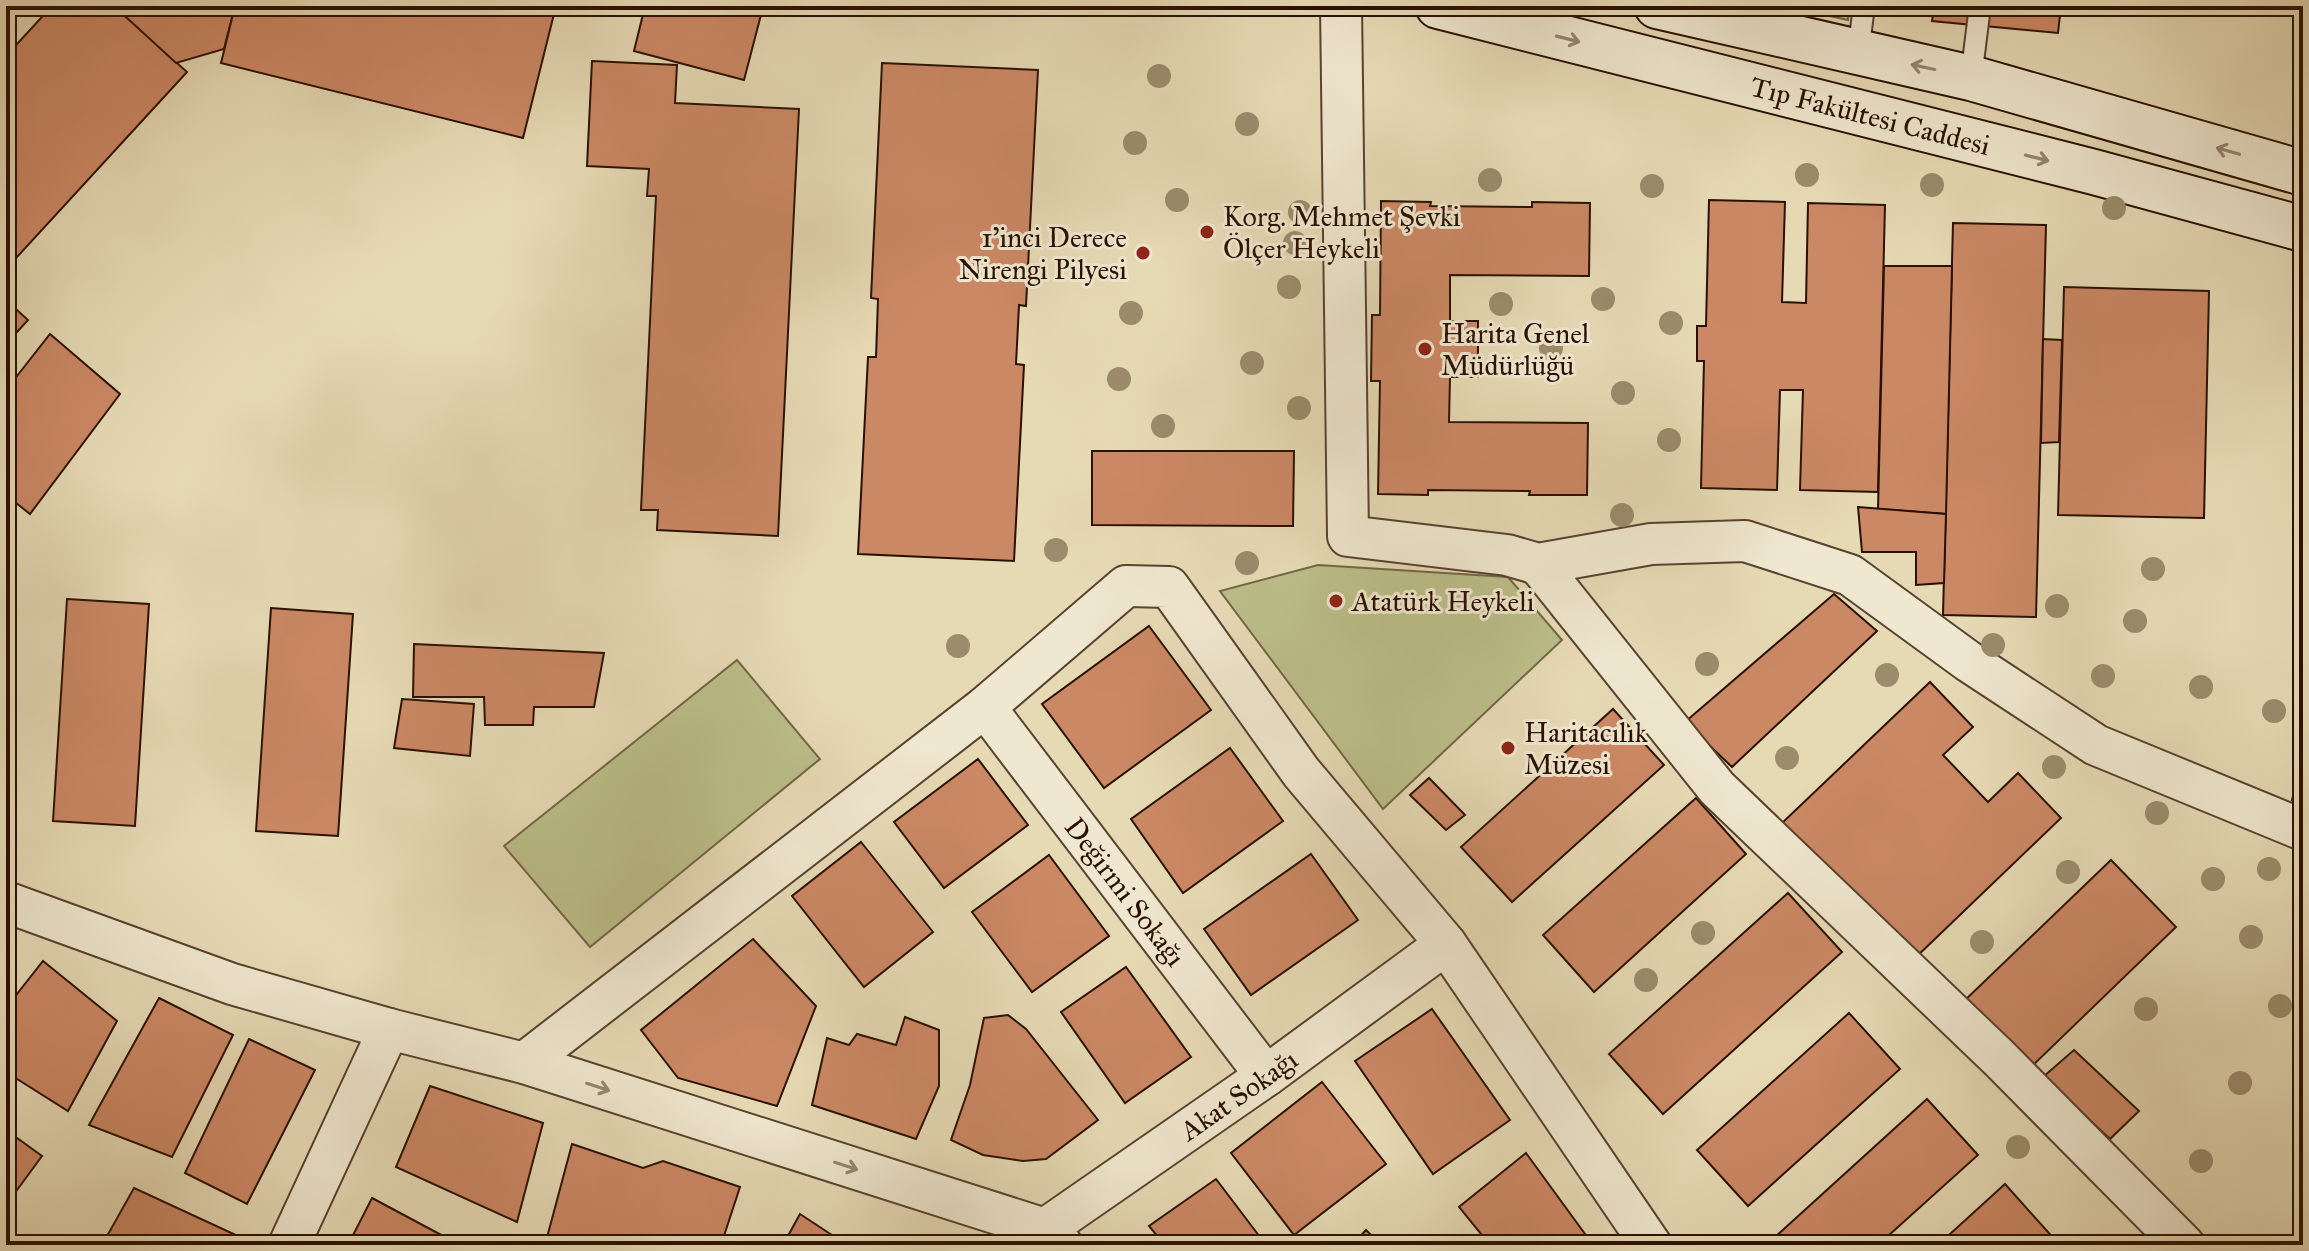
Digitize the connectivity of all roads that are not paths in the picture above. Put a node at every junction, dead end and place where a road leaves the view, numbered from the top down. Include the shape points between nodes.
1 (1341, 6) edge
2 (1438, 6) edge
3 (1657, 6) edge
4 (1864, 6) edge
5 (1980, 6) edge
6 (1858, 53) junction
7 (1971, 78) junction
8 (2303, 173) edge
9 (2303, 229) edge
10 (1538, 564) junction
11 (985, 707) junction
12 (2303, 830) edge
13 (9, 908) edge
14 (1446, 944) junction
15 (389, 1029) junction
16 (524, 1063) junction
17 (1266, 1076) junction
18 (1046, 1240) edge
19 (289, 1245) edge
20 (295, 1245) edge
21 (1651, 1245) edge
22 (2184, 1245) edge

1 - 10 street via 1348,536 1507,555
2 -> 9 main road, Tıp Fakültesi Caddesi
3 - 6 main road, Tıp Fakültesi Caddesi
4 - 6 lane
5 - 7 lane
7 -> 6 main road, Tıp Fakültesi Caddesi
8 -> 7 main road, Tıp Fakültesi Caddesi
10 - 12 street via 1651,544 1745,541 1850,575 2096,745
10 - 22 street via 1717,788 1999,1058
11 - 14 street via 1126,586 1169,587 1301,772
11 - 16 street
11 - 17 street, Değirmi Sokağı
13 - 15 street via 232,984
14 - 17 street, Akat Sokağı
14 - 21 street
15 - 16 street
15 - 19 street
15 - 20 street
16 -> 18 street
17 - 18 street, Akat Sokağı

